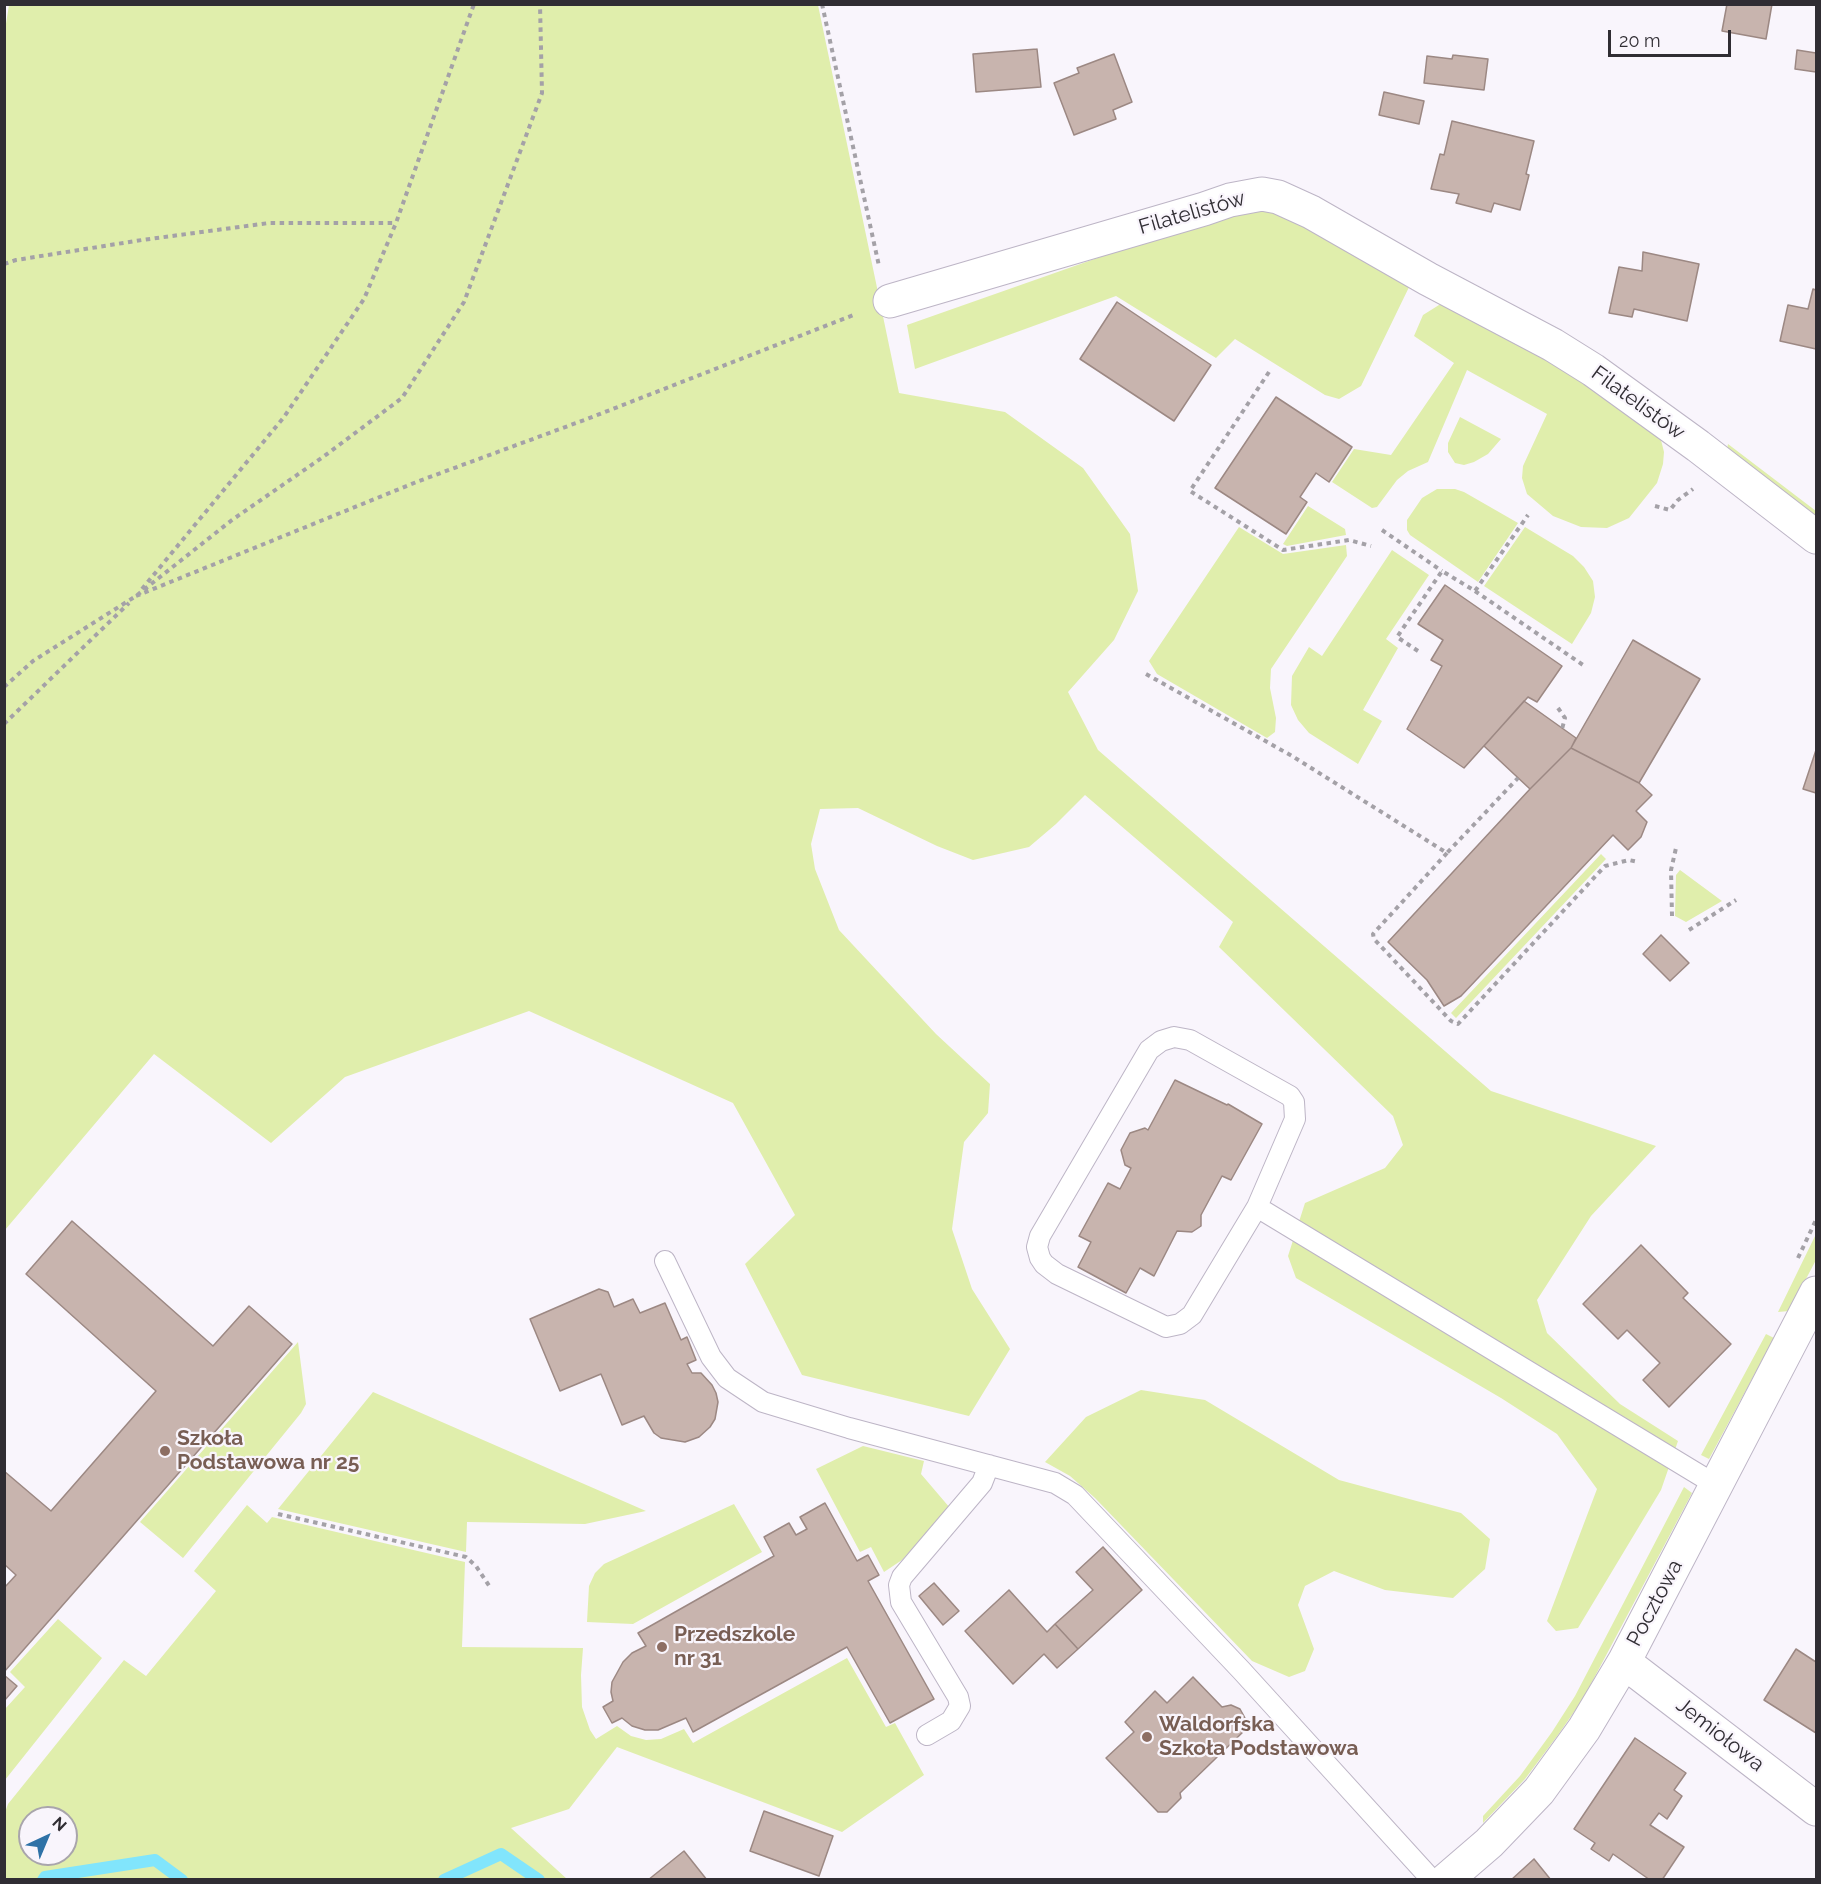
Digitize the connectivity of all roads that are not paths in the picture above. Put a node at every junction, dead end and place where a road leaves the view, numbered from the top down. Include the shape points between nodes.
1 (890, 301) road end
2 (1816, 537) edge
3 (1257, 1207) junction
4 (665, 1261) dead end
5 (1816, 1293) edge
6 (989, 1465) junction
7 (1716, 1485) junction
8 (1624, 1662) junction
9 (927, 1735) dead end
10 (1816, 1809) edge
11 (1432, 1880) edge
12 (1446, 1880) edge

1 - 2 street, Filatelistów via 1230,200 1262,194 1278,197 1553,345 1698,446
3 - 3 lane via 1295,1119 1294,1102 1290,1095 1190,1040 1174,1037 1149,1050 1037,1247 1044,1264 1057,1274 1166,1327 1180,1324 1192,1315
3 - 7 lane
4 - 6 lane via 711,1358 727,1378 763,1402
5 - 7 street, Pocztowa
6 - 9 lane via 982,1483 899,1585 901,1602 960,1706 951,1721
6 - 11 lane via 1055,1483 1075,1495
7 - 8 street, Pocztowa
8 - 10 street, Jemiołowa
8 - 12 street, Pocztowa via 1584,1729 1539,1791

